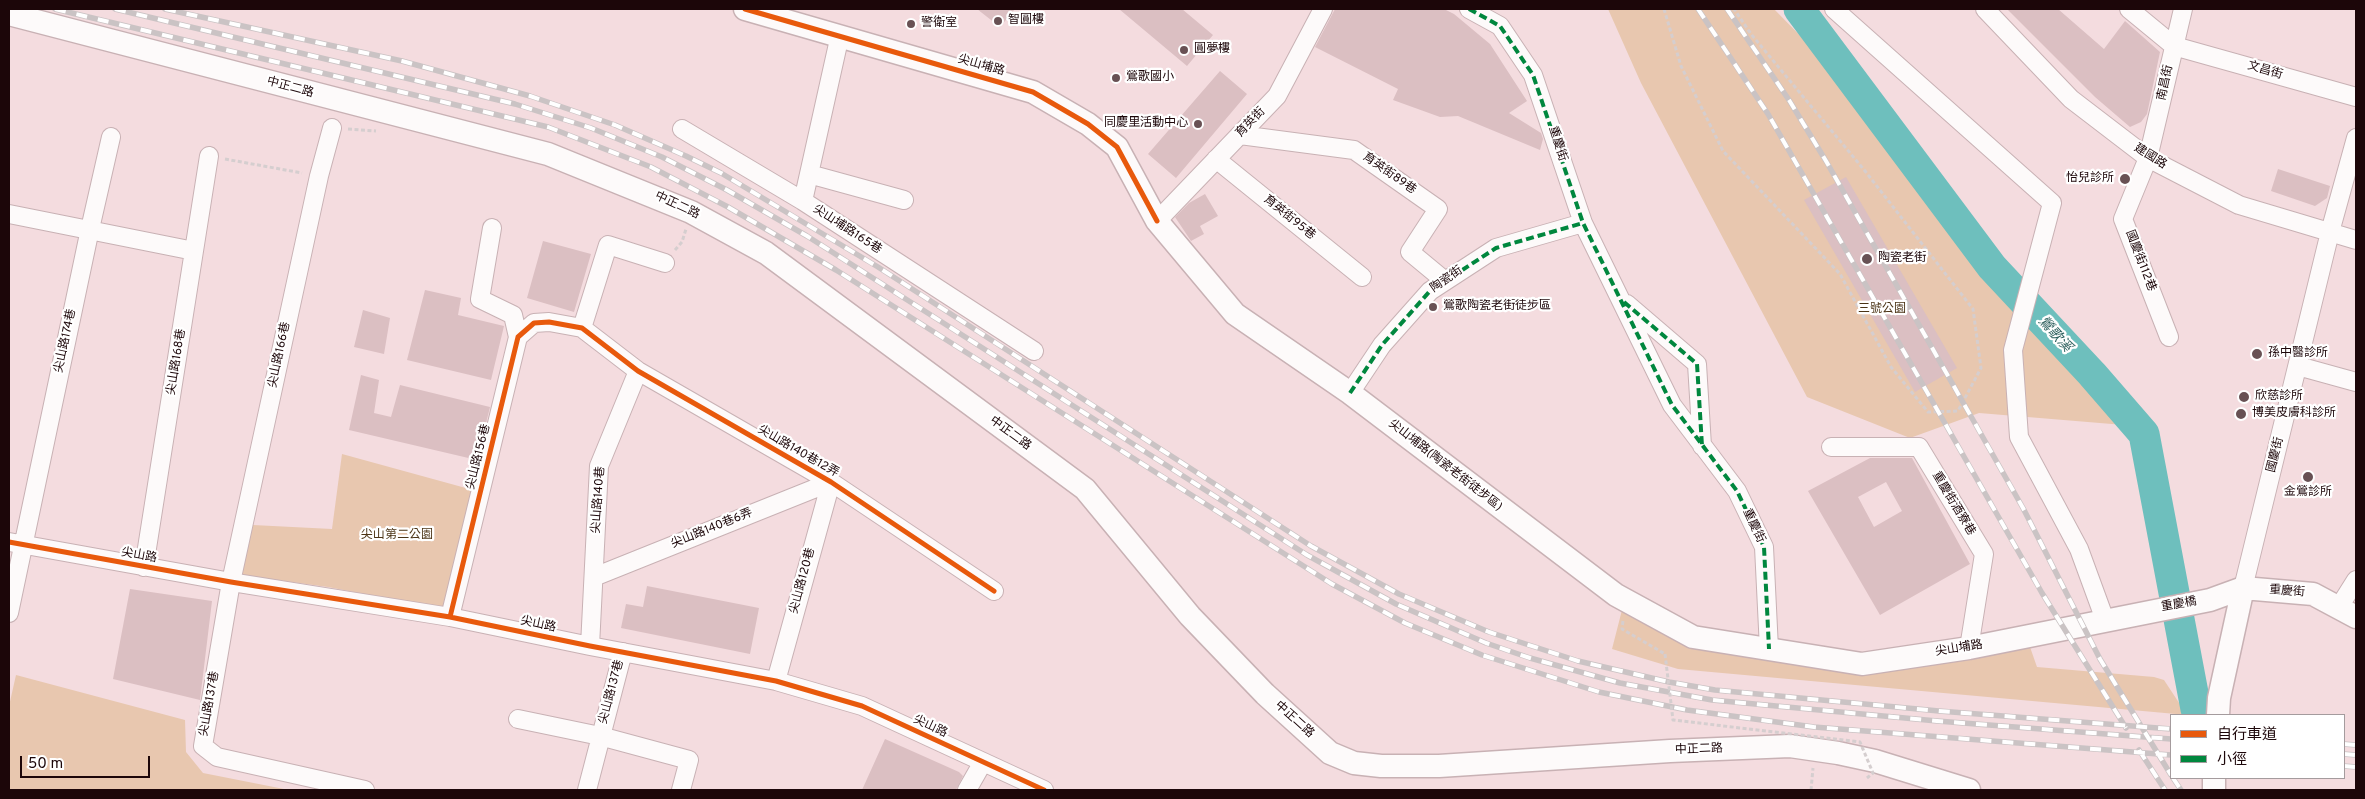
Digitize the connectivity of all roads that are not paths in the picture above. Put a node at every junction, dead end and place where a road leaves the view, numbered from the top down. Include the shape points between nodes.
1 (746, 9) edge
2 (1323, 9) edge
3 (1469, 9) edge
4 (1834, 9) edge
5 (1985, 9) edge
6 (2128, 9) edge
7 (2183, 9) edge
8 (9, 14) edge
9 (840, 35) junction
10 (2174, 46) junction
11 (2356, 97) edge
12 (332, 128) dead end
13 (682, 129) dead end
14 (1240, 135) junction
15 (111, 137) dead end
16 (2356, 138) edge
17 (209, 156) road end
18 (2148, 158) junction
19 (1216, 159) junction
20 (809, 174) junction
21 (904, 200) dead end
22 (803, 201) junction
23 (9, 214) edge
24 (1157, 221) junction
25 (1583, 223) junction
26 (492, 228) dead end
27 (90, 229) junction
28 (2330, 232) junction
29 (2356, 240) edge
30 (194, 250) junction
31 (665, 263) dead end
32 (1362, 277) dead end
33 (1446, 281) junction
34 (1621, 298) junction
35 (582, 328) junction
36 (518, 337) junction
37 (2169, 337) dead end
38 (1034, 351) dead end
39 (2298, 366) junction
40 (638, 371) junction
41 (2356, 382) edge
42 (1350, 393) junction
43 (1702, 446) junction
44 (1831, 447) dead end
45 (831, 482) junction
46 (16, 544) edge
47 (144, 567) junction
48 (594, 577) junction
49 (2356, 580) edge
50 (231, 582) junction
51 (2242, 588) junction
52 (994, 591) dead end
53 (2147, 611) joint
54 (2348, 612) edge
55 (9, 613) edge
56 (450, 617) junction
57 (2105, 620) junction
58 (590, 646) junction
59 (1969, 648) junction
60 (1769, 649) junction
61 (623, 652) junction
62 (776, 680) junction
63 (2218, 714) edge
64 (518, 719) dead end
65 (600, 736) junction
66 (983, 762) junction
67 (365, 790) edge
68 (587, 790) edge
69 (681, 790) edge
70 (967, 790) edge
71 (1044, 790) edge
72 (1969, 790) edge

1 - 9 main road, 尖山埔路
2 - 14 street, 育英街 via 1277,96
3 - 25 street, 重慶街 via 1500,26 1533,75
4 - 57 street via 2052,203 2014,350 2019,437 2079,549
5 - 18 street, 建國路 via 2071,99
6 - 10 street
7 - 10 street, 南昌街
8 - 72 main road, 中正二路 via 548,154 691,212 766,252 1086,489 1190,616 1258,687 1330,753 1354,763 1440,766 1790,746 1875,761
9 - 20 street, 尖山埔路165巷
9 - 24 main road, 尖山埔路 via 1033,92 1088,124 1117,147
10 - 11 street, 文昌街
10 - 18 street, 南昌街
12 - 50 street, 尖山路166巷
13 - 22 street
14 - 19 street, 育英街
14 - 33 street, 育英街89巷 via 1354,150 1438,209 1410,252
15 - 27 street, 尖山路174巷
16 - 28 street, 國慶街
17 - 30 street, 尖山路168巷
18 - 28 street, 建國路 via 2239,205
18 - 37 street, 國慶街112巷 via 2123,219
19 - 24 street, 育英街
19 - 32 street, 育英街95巷
20 - 21 street
20 - 22 street, 尖山埔路165巷
22 - 38 street, 尖山埔路165巷
23 - 27 street
24 - 42 main road, 尖山埔路(陶瓷老街徒步區) via 1235,314
25 - 33 street, 陶瓷街 via 1496,248
25 - 34 street, 重慶街
26 - 36 street via 480,299 513,315
27 - 30 street
27 - 46 street, 尖山路174巷
28 - 29 street, 建國路
28 - 39 street, 國慶街
30 - 47 street, 尖山路168巷
31 - 35 street via 608,244
33 - 42 street, 陶瓷街 via 1430,291 1382,345
34 - 43 street, 重慶街 via 1672,405
34 - 43 street, 重慶街 via 1697,364
35 - 36 street via 549,322 534,323
35 - 40 street
36 - 56 street, 尖山路156巷
39 - 41 street
39 - 51 street, 國慶街
40 - 45 street, 尖山路140巷12弄
40 - 48 street, 尖山路140巷 via 600,466
42 - 60 main road, 尖山埔路(陶瓷老街徒步區) via 1629,604 1693,637
43 - 60 street, 重慶街 via 1737,491 1764,547
44 - 59 street, 重慶街酒寮巷 via 1920,447 1984,554
45 - 48 street, 尖山路140巷6弄
45 - 52 street, 尖山路140巷12弄
45 - 62 street, 尖山路120巷
46 - 47 street, 尖山路
46 - 55 street, 尖山路174巷
47 - 50 street, 尖山路
48 - 58 street, 尖山路140巷
49 - 54 street
50 - 56 street, 尖山路
50 - 67 street, 尖山路137巷 via 203,746 217,757
51 - 53 main road, 重慶橋 via 2210,600
51 - 54 main road, 重慶街 via 2314,594
51 - 63 main road, 國慶街 via 2218,698
53 - 57 main road, 尖山埔路
56 - 58 street, 尖山路
57 - 59 main road, 尖山埔路
58 - 61 street, 尖山路
59 - 60 main road, 尖山埔路 via 1862,664
61 - 62 street, 尖山路
61 - 65 street, 尖山路137巷
62 - 66 street, 尖山路 via 862,706
64 - 65 street
65 - 68 street, 尖山路137巷
65 - 69 street via 689,760
66 - 70 street
66 - 71 street, 尖山路

